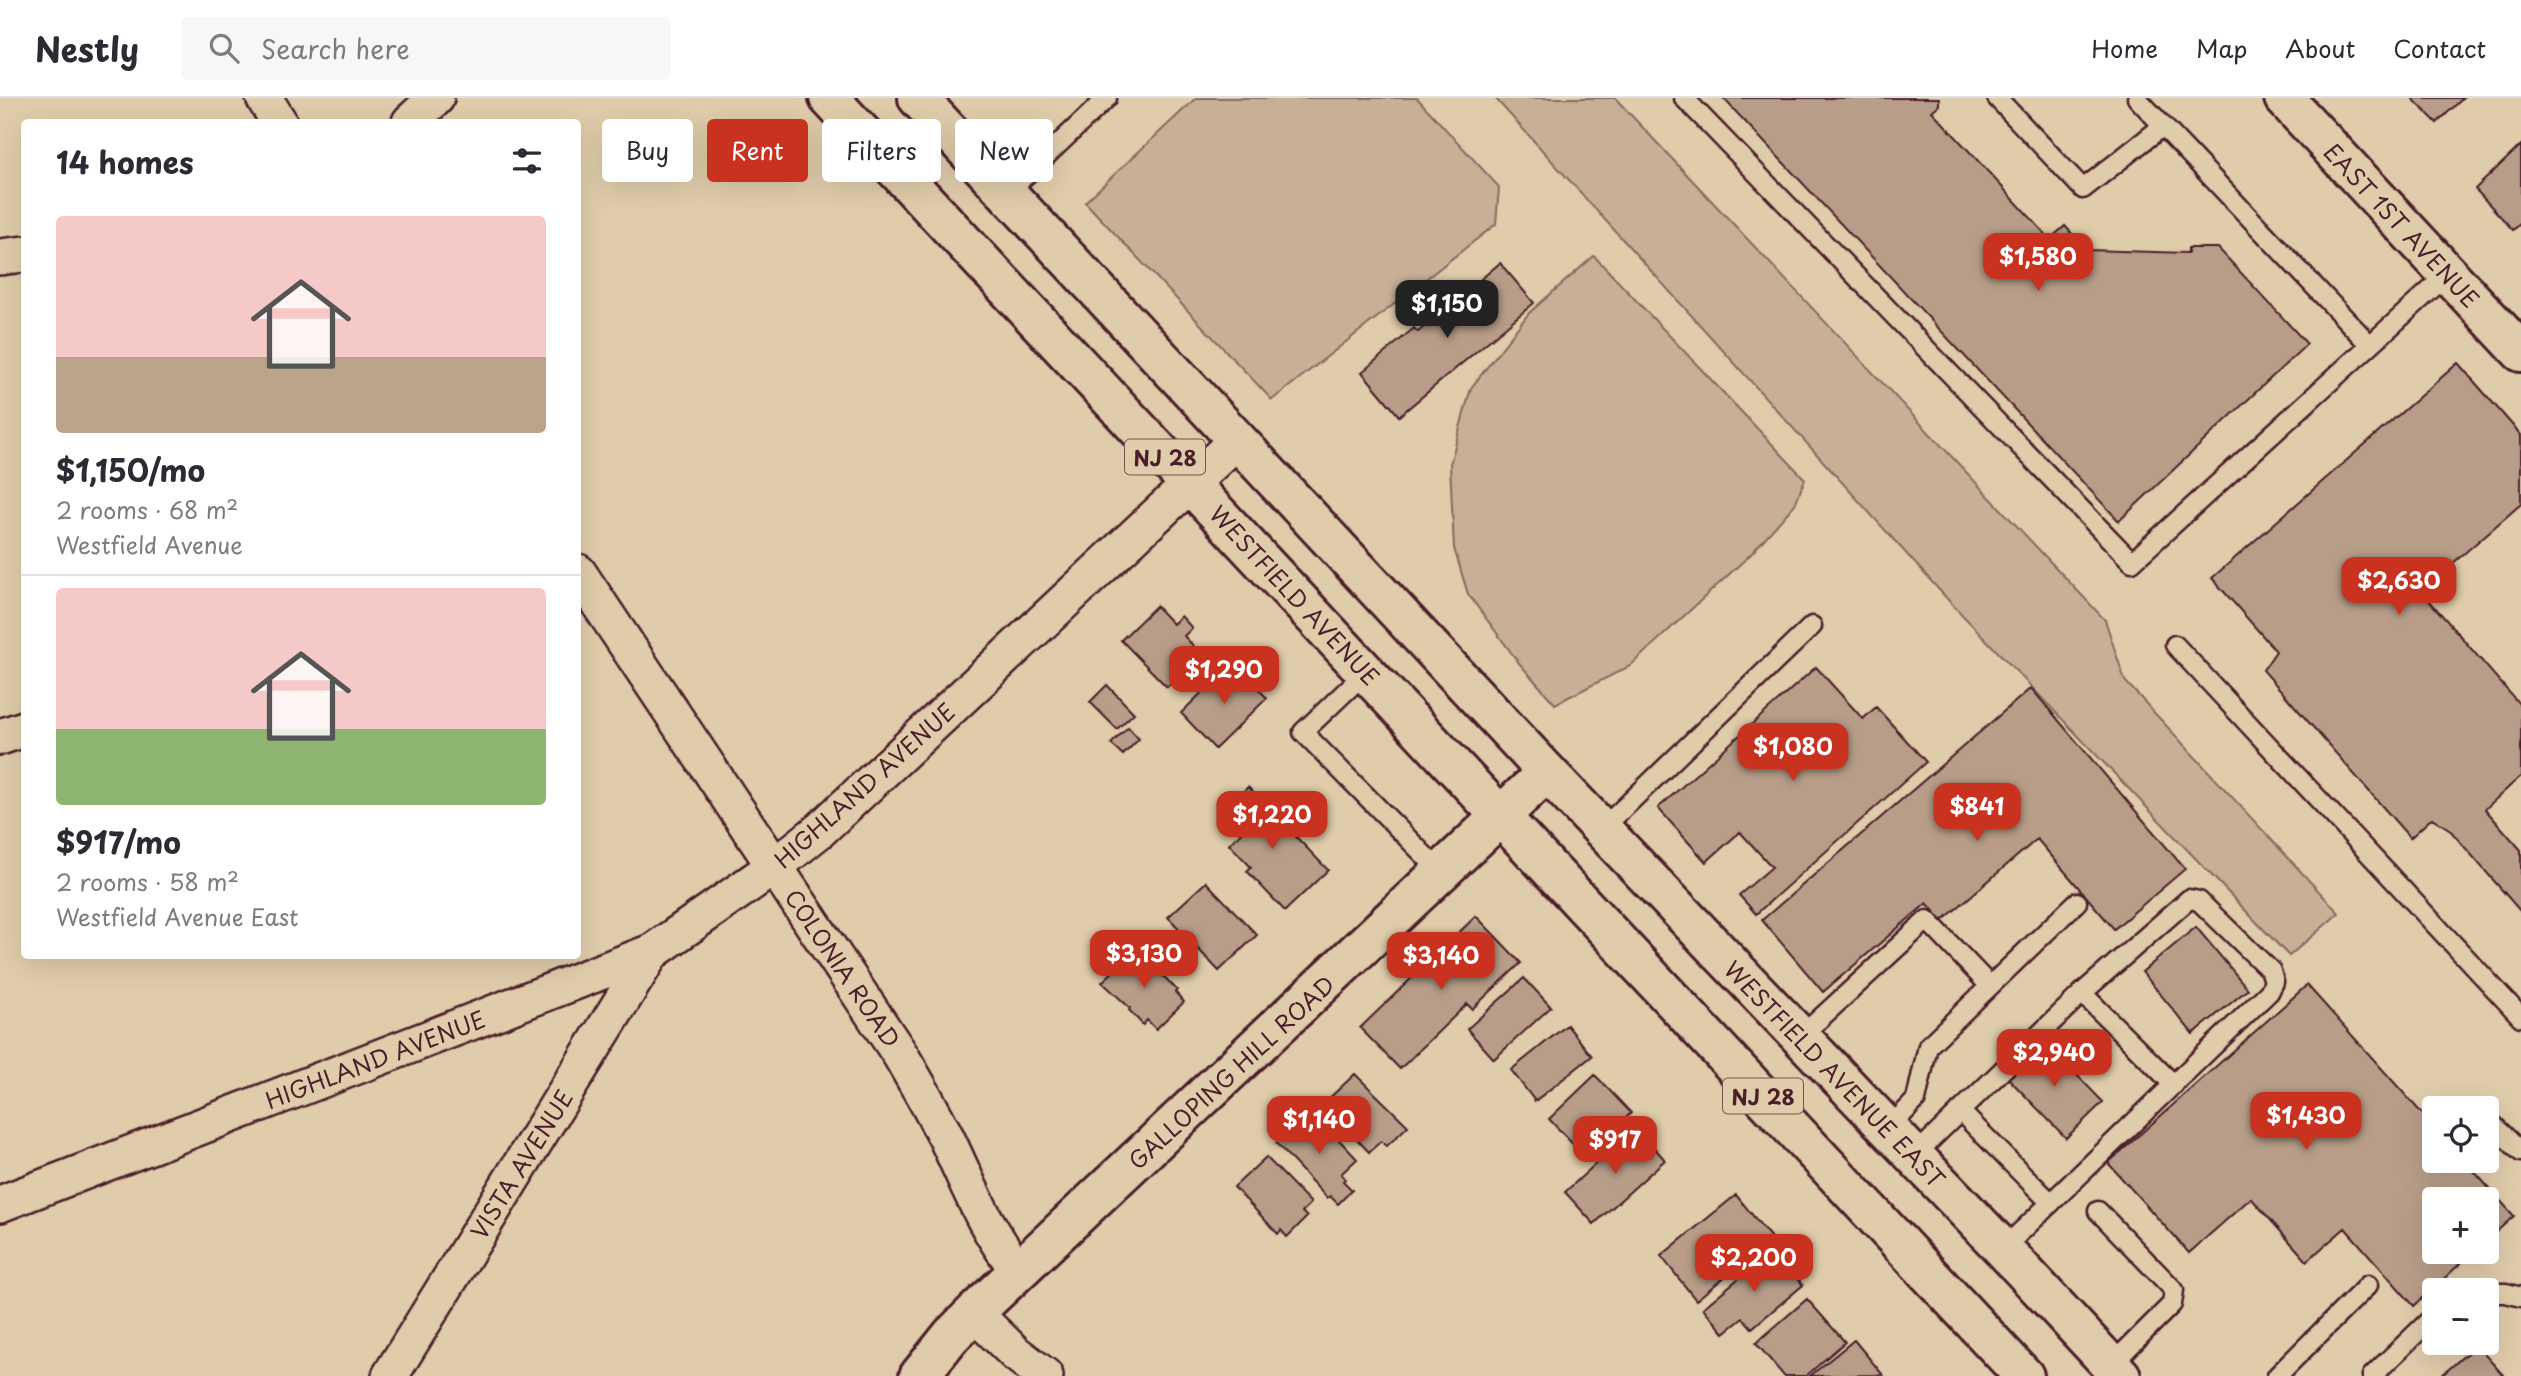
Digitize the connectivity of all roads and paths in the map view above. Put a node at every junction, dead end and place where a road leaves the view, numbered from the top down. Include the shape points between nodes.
1 (264, 98) edge
2 (436, 98) edge
3 (829, 98) edge
4 (918, 98) edge
5 (1107, 98) edge
6 (1684, 98) edge
7 (1997, 98) edge
8 (2137, 98) edge
9 (2284, 98) edge
10 (277, 119) edge
11 (413, 119) edge
12 (2163, 126) junction
13 (1007, 193) junction
14 (21, 254) edge
15 (0, 257) edge
16 (2447, 275) junction
17 (2369, 344) junction
18 (2519, 345) edge
19 (1237, 441) junction
20 (1191, 485) junction
21 (581, 576) edge
22 (1812, 626) dead end
23 (2175, 645) dead end
24 (1366, 672) junction
25 (21, 730) edge
26 (0, 737) edge
27 (1548, 772) junction
28 (1502, 817) junction
29 (1602, 829) junction
30 (775, 866) junction
31 (1442, 873) junction
32 (2077, 902) dead end
33 (652, 952) junction
34 (1990, 986) junction
35 (2082, 993) junction
36 (2521, 1017) edge
37 (1800, 1037) junction
38 (2174, 1085) junction
39 (1960, 1111) junction
40 (1888, 1129) junction
41 (2499, 1131) edge
42 (2521, 1152) edge
43 (1913, 1157) junction
44 (2051, 1203) junction
45 (0, 1205) edge
46 (2098, 1212) dead end
47 (2003, 1249) junction
48 (1019, 1271) junction
49 (2368, 1285) dead end
50 (2499, 1293) edge
51 (2521, 1297) edge
52 (974, 1313) junction
53 (2422, 1328) edge
54 (2116, 1370) edge
55 (390, 1376) edge
56 (919, 1376) edge
57 (1045, 1376) edge
58 (2024, 1376) edge
59 (2277, 1376) edge
60 (2372, 1376) edge

1 - 10 street
2 - 11 street
3 - 20 main road, WESTFIELD AVENUE / NJ 28
4 - 13 main road, NJ 28
5 - 13 lane
6 - 17 lane via 2133,562
7 - 12 lane via 2083,190
8 - 12 lane
9 - 16 main road, EAST 1ST AVENUE
12 - 17 lane
13 - 19 main road, NJ 28
14 - 15 street
16 - 17 lane
16 - 18 main road, EAST 1ST AVENUE
19 - 20 street, HIGHLAND AVENUE
19 - 27 main road, NJ 28
20 - 24 main road, WESTFIELD AVENUE / NJ 28
20 - 30 street, HIGHLAND AVENUE via 830,821
21 - 30 street, COLONIA ROAD
22 - 29 lane
23 - 36 lane
24 - 28 main road, WESTFIELD AVENUE / NJ 28
24 - 31 lane via 1303,732
25 - 26 street
27 - 28 main road, GALLOPING HILL ROAD
27 - 29 main road, WESTFIELD AVENUE EAST / NJ 28
28 - 31 main road, GALLOPING HILL ROAD
28 - 58 main road, NJ 28
29 - 37 main road, WESTFIELD AVENUE EAST / NJ 28
30 - 33 street, HIGHLAND AVENUE
30 - 48 street, COLONIA ROAD via 901,1056 947,1139 981,1215
31 - 48 main road, GALLOPING HILL ROAD
32 - 34 lane
33 - 45 street, HIGHLAND AVENUE
33 - 55 street, VISTA AVENUE
34 - 37 lane via 1927,920
34 - 40 lane via 1928,1046 1916,1100
35 - 38 lane
35 - 38 lane via 2189,899 2199,901 2272,971 2274,982 2269,992
35 - 39 lane
37 - 40 main road, WESTFIELD AVENUE EAST / NJ 28
38 - 44 lane
39 - 43 lane
39 - 44 lane
40 - 43 main road, WESTFIELD AVENUE EAST / NJ 28
41 - 42 lane
43 - 47 main road, WESTFIELD AVENUE EAST / NJ 28
44 - 47 lane
46 - 54 lane via 2174,1290 2172,1304
47 - 54 main road, WESTFIELD AVENUE EAST / NJ 28
48 - 52 main road, GALLOPING HILL ROAD
49 - 59 lane
50 - 51 lane
52 - 56 main road, GALLOPING HILL ROAD
52 - 57 street
53 - 60 lane

